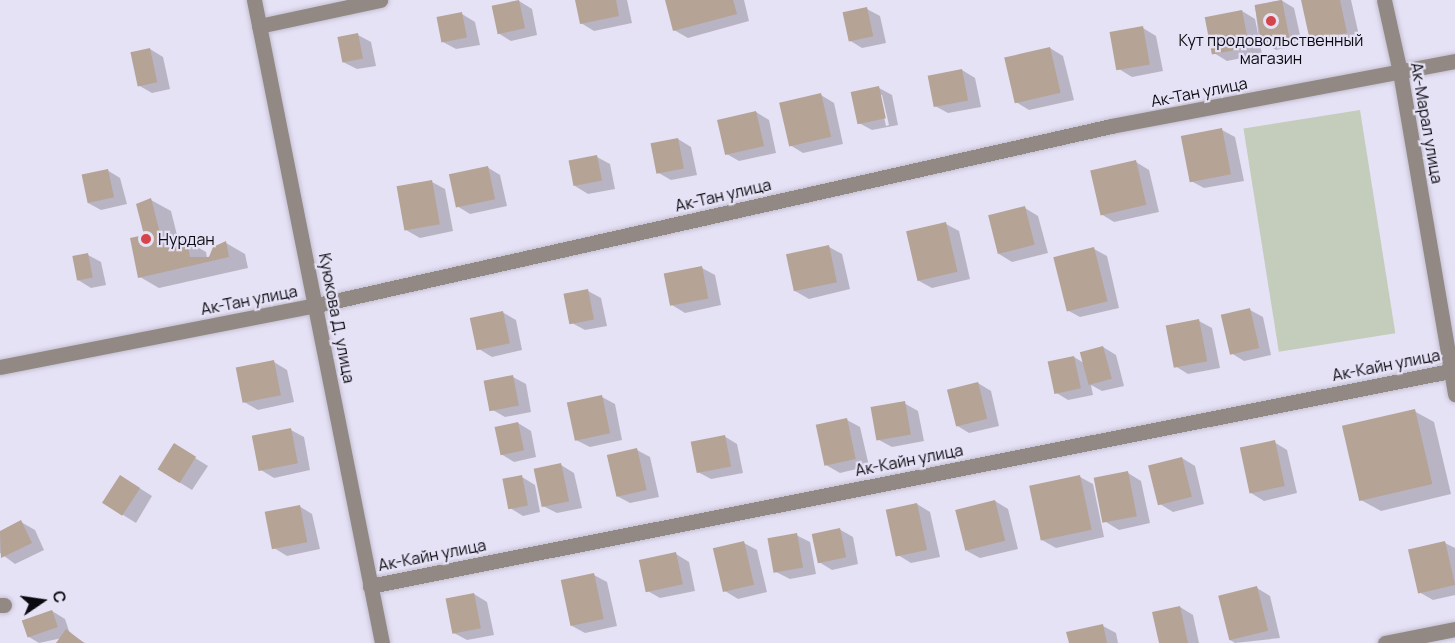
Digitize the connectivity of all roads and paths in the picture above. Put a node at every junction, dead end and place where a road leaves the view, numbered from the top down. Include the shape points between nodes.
1 (254, 0) edge
2 (380, 0) edge
3 (1384, 0) edge
4 (259, 26) junction
5 (1455, 61) edge
6 (1400, 72) junction
7 (316, 305) junction
8 (0, 367) edge
9 (1453, 370) edge
10 (1455, 394) edge
11 (370, 586) junction
12 (1455, 629) edge
13 (382, 643) edge
14 (1385, 643) edge

1 - 4 street, Куюкова Д. улица
2 - 4 street
3 - 6 street, Ак-Марал улица
4 - 7 street, Куюкова Д. улица
5 - 6 street, Ак-Тан улица
6 - 7 street, Ак-Тан улица via 1111,126
6 - 9 street, Ак-Марал улица
7 - 8 street, Ак-Тан улица
7 - 11 street, Куюкова Д. улица
9 - 10 street, Ак-Марал улица
9 - 11 street, Ак-Кайн улица
11 - 13 street, Куюкова Д. улица
12 - 14 street

